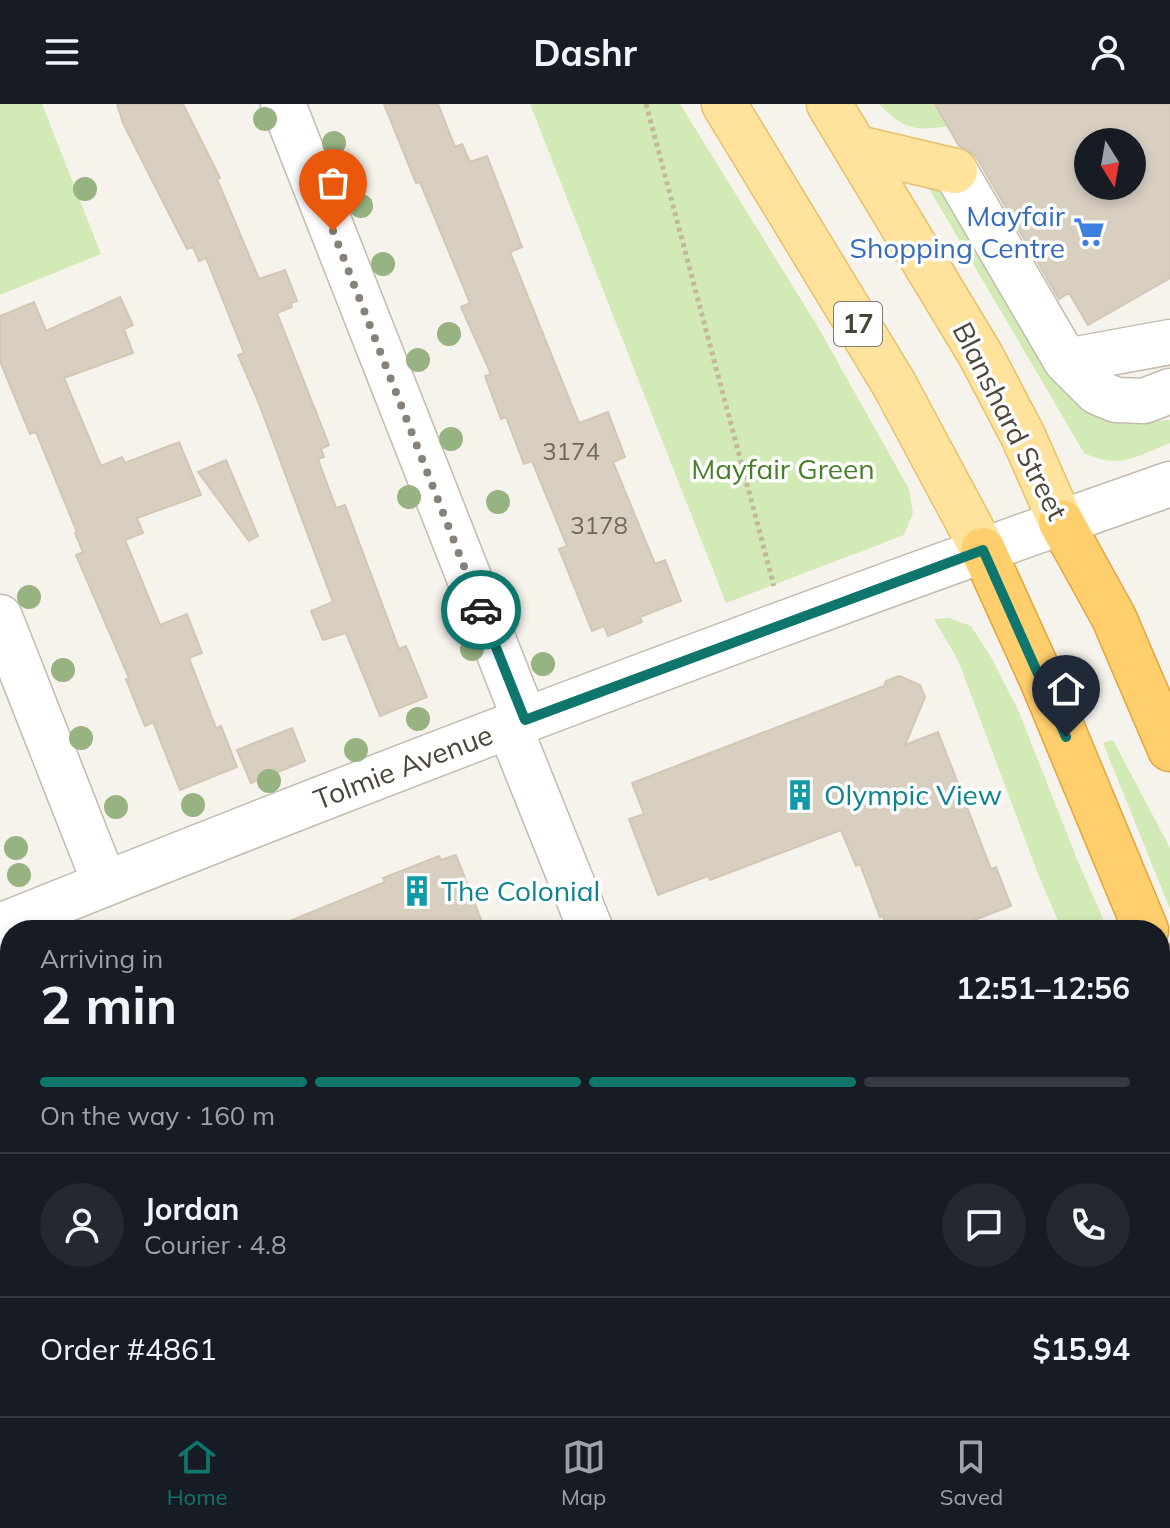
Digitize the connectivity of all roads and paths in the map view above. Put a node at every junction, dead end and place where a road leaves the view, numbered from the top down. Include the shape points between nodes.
1 (283, 104) edge
2 (646, 104) edge
3 (724, 104) edge
4 (829, 104) edge
5 (857, 148) junction
6 (955, 171) joint
7 (1170, 342) edge
8 (1066, 361) junction
9 (1170, 391) edge
10 (1170, 484) edge
11 (1061, 522) junction
12 (983, 550) junction
13 (0, 617) edge
14 (784, 624) junction
15 (517, 723) junction
16 (1170, 749) edge
17 (105, 884) junction
18 (15, 920) edge
19 (587, 920) edge
20 (1142, 920) edge

1 - 15 street
2 - 14 path
3 - 12 main road, 17 via 894,384
4 - 5 main road, Blanshard Street
5 - 6 main road
5 - 11 main road, Blanshard Street via 980,354
6 - 8 street
7 - 8 street
8 - 9 street via 1097,392 1116,400 1144,401
10 - 11 street, Tolmie Avenue
11 - 12 street, Tolmie Avenue
11 - 16 highway, Blanshard Street via 1114,618
12 - 14 street, Tolmie Avenue
12 - 20 highway, 17
13 - 17 street
14 - 15 street, Tolmie Avenue
15 - 17 street, Tolmie Avenue
15 - 19 street
17 - 18 street, Tolmie Avenue

